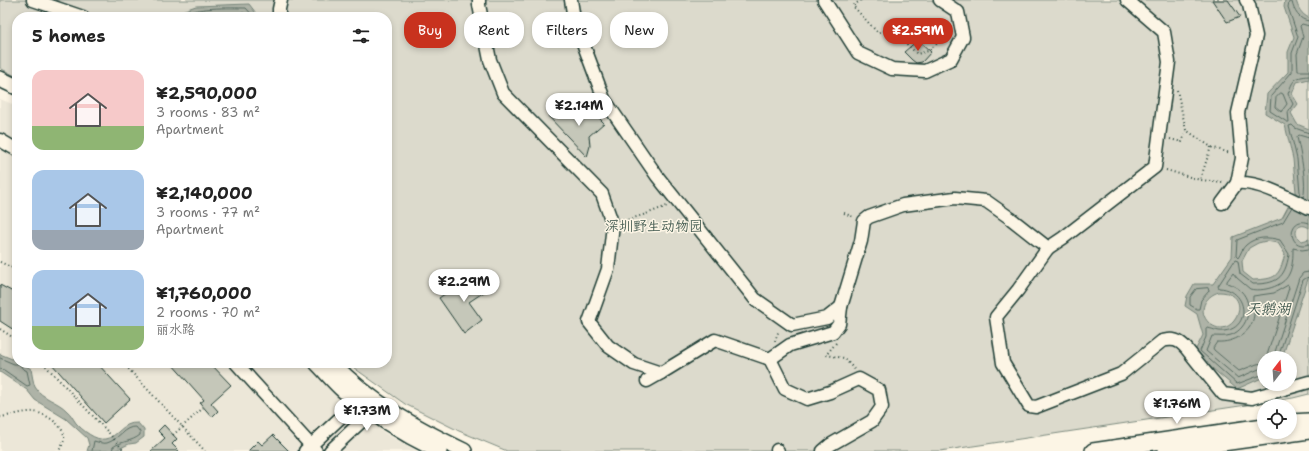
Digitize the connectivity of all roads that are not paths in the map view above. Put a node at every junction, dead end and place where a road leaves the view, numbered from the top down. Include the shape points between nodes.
1 (33, 0) edge
2 (281, 0) edge
3 (479, 0) edge
4 (571, 0) edge
5 (824, 0) edge
6 (940, 0) edge
7 (1127, 0) edge
8 (1246, 0) edge
9 (68, 12) edge
10 (279, 12) edge
11 (0, 79) edge
12 (12, 85) edge
13 (0, 89) edge
14 (12, 95) edge
15 (0, 140) edge
16 (12, 147) edge
17 (1237, 183) junction
18 (1222, 203) dead end
19 (1309, 208) edge
20 (1048, 248) junction
21 (841, 307) junction
22 (770, 359) junction
23 (240, 368) edge
24 (323, 368) edge
25 (337, 368) edge
26 (661, 373) junction
27 (647, 381) dead end
28 (1309, 382) edge
29 (367, 403) junction
30 (1309, 421) edge
31 (1297, 422) edge
32 (1257, 427) edge
33 (1309, 431) edge
34 (310, 449) edge
35 (433, 450) edge
36 (330, 451) edge
37 (464, 451) edge
38 (823, 451) edge
39 (1093, 451) edge
40 (1166, 451) edge

1 - 9 street
2 - 10 street
3 - 26 street via 490,60 503,93 602,194 613,225 608,269 589,322 608,346 634,364
4 - 21 street via 574,19 604,99 657,176 755,299 792,325 827,318
5 - 6 street via 858,54 892,69 925,71 951,59 963,37 958,12
7 - 20 street via 1164,32 1169,62 1155,167
8 - 17 street via 1256,36 1238,113 1242,158
11 - 12 main road
13 - 14 main road
15 - 16 street
17 - 18 street
17 - 19 street via 1246,182 1281,194
20 - 21 street via 986,201 955,198 903,205 864,221 861,241
20 - 28 street via 996,317 1003,363 1029,406 1036,407 1121,374 1162,341 1171,339 1180,342 1186,348 1224,394 1252,398
21 - 22 street via 839,324 833,332 790,345
22 - 26 street via 715,340
22 - 38 street via 785,389 807,399 830,392 859,378 880,390 882,407 872,421
23 - 34 street
24 - 29 main road via 343,389
25 - 29 main road
26 - 27 street
29 - 34 street
29 - 35 main road via 389,424
29 - 36 street via 364,419
29 - 37 main road
30 - 31 main road
32 - 39 main road
33 - 40 main road

